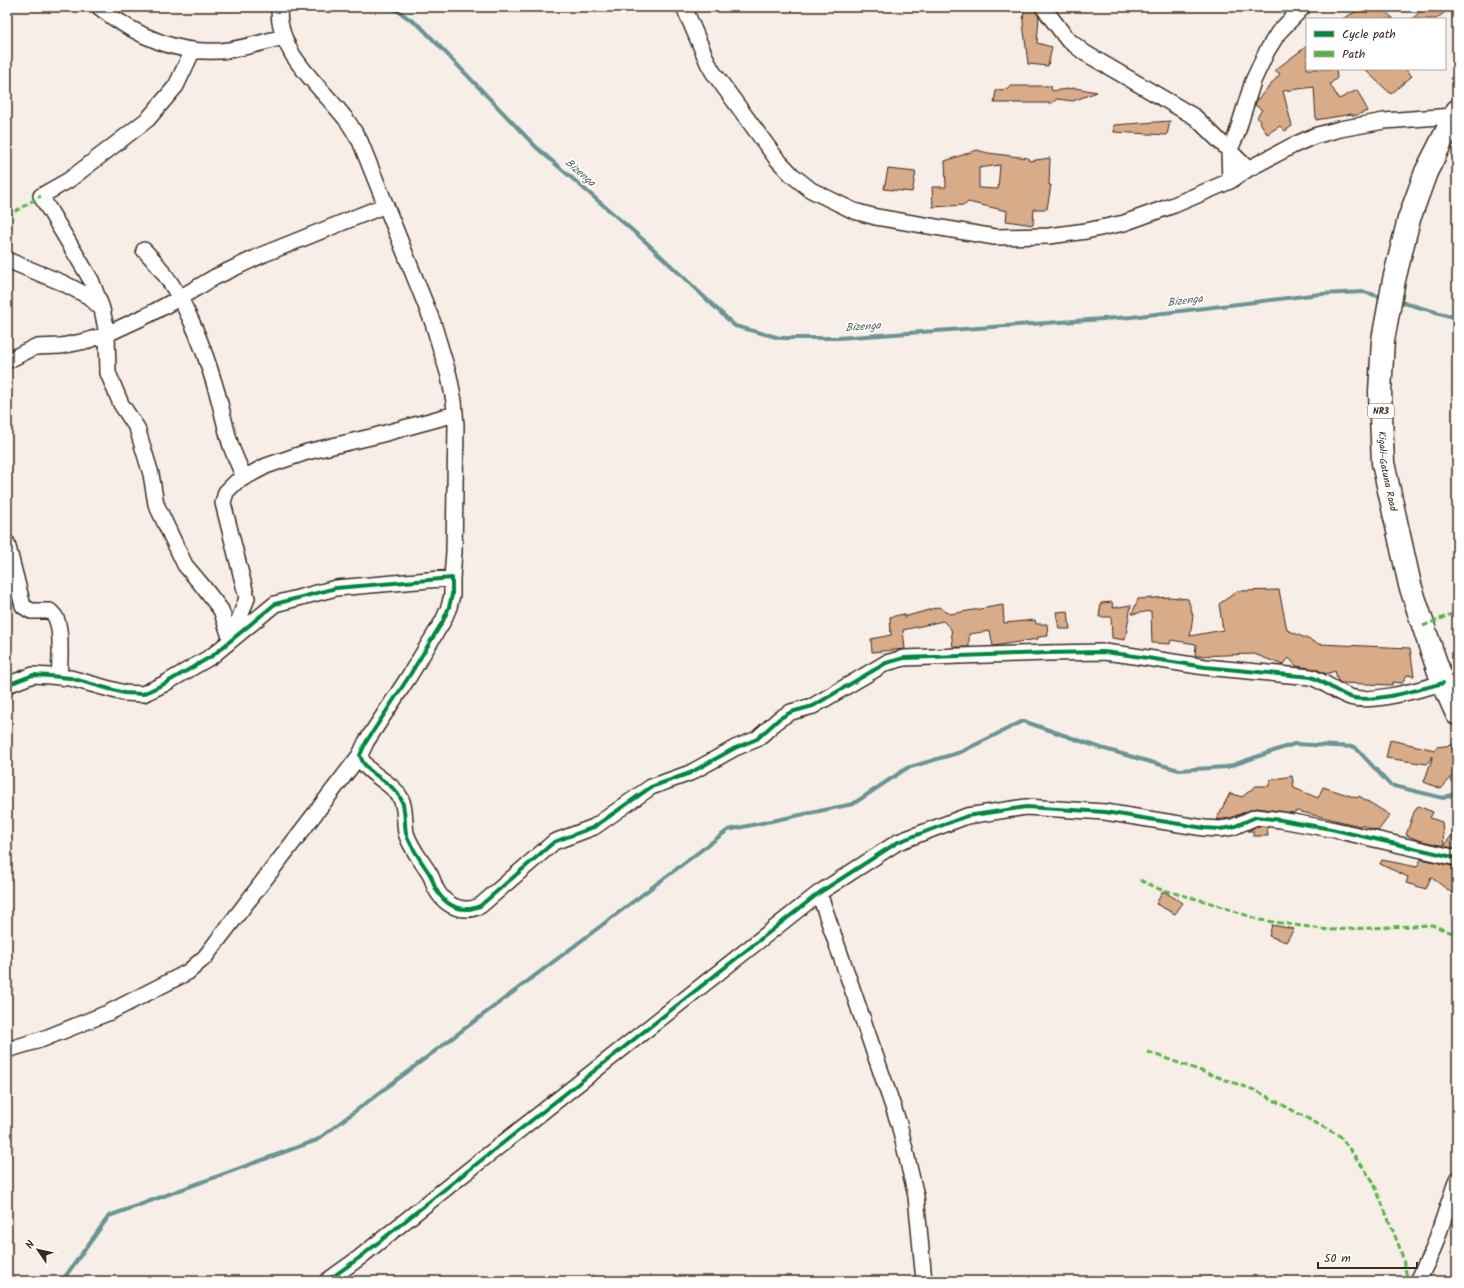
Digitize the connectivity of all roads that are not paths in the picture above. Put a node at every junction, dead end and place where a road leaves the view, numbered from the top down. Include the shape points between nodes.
1 (99, 7) edge
2 (278, 7) edge
3 (684, 7) edge
4 (1043, 7) edge
5 (1303, 7) edge
6 (283, 38) junction
7 (193, 50) junction
8 (1455, 113) edge
9 (1229, 151) junction
10 (1248, 170) junction
11 (1230, 181) junction
12 (386, 205) junction
13 (144, 250) dead end
14 (7, 260) edge
15 (180, 298) junction
16 (102, 309) junction
17 (107, 334) junction
18 (7, 361) edge
19 (455, 414) junction
20 (244, 477) junction
21 (7, 543) edge
22 (452, 578) junction
23 (232, 640) junction
24 (59, 677) junction
25 (1443, 683) junction
26 (7, 685) edge
27 (1457, 714) edge
28 (360, 755) junction
29 (1457, 858) edge
30 (819, 893) junction
31 (7, 1050) edge
32 (1457, 1179) edge
33 (326, 1281) edge
34 (924, 1281) edge
35 (1418, 1281) edge

1 - 7 street via 116,20 153,40
2 - 6 street
3 - 11 street via 713,72 776,158 811,190 854,211 995,237 1049,236 1124,223
4 - 9 street via 1067,39 1187,111
5 - 9 street via 1278,33 1267,51 1253,81
6 - 7 street via 228,50
6 - 12 street via 293,56 346,118 365,153
7 - 16 street via 176,86 148,118 69,180 41,196 91,280
8 - 10 street via 1384,121 1314,136
8 - 25 highway, Kigali-Gatuna Road / NR3 via 1426,172 1409,219 1382,340 1380,392 1383,463 1410,585
9 - 10 street
9 - 11 street
10 - 11 street
12 - 15 street via 264,254 215,277
12 - 19 street via 433,322 449,376
13 - 15 street via 167,277
14 - 16 street via 63,283 88,296
15 - 17 street
15 - 20 street via 207,362 232,449
16 - 17 street
17 - 18 street via 61,346 35,347
17 - 23 street via 108,373 121,404 137,428 151,474 156,504 185,566 221,610
19 - 20 street via 307,452 266,466
19 - 22 street via 455,544
20 - 23 street via 226,492 223,503 248,598
21 - 24 street via 23,606 31,611 50,611 57,619 61,659
22 - 23 street via 336,588 275,604
22 - 28 street via 452,595 443,621
23 - 24 street via 212,656 142,694 124,693
24 - 26 street via 33,675
25 - 27 highway, Kigali-Gatuna Road / NR3
25 - 28 street via 1401,694 1360,699 1339,692 1311,677 1104,652 904,658 886,663 813,706 779,719 756,739 690,772 651,787 594,827 554,842 480,906 469,909 456,908 441,896 407,834 401,799 367,768
28 - 31 street via 205,957 188,972 110,1012 43,1039
29 - 30 street via 1281,820 1256,818 1220,829 1105,812 1026,807 967,816 898,842
30 - 33 street via 359,1258
30 - 34 street via 899,1124 916,1196
32 - 35 street via 1433,1250

